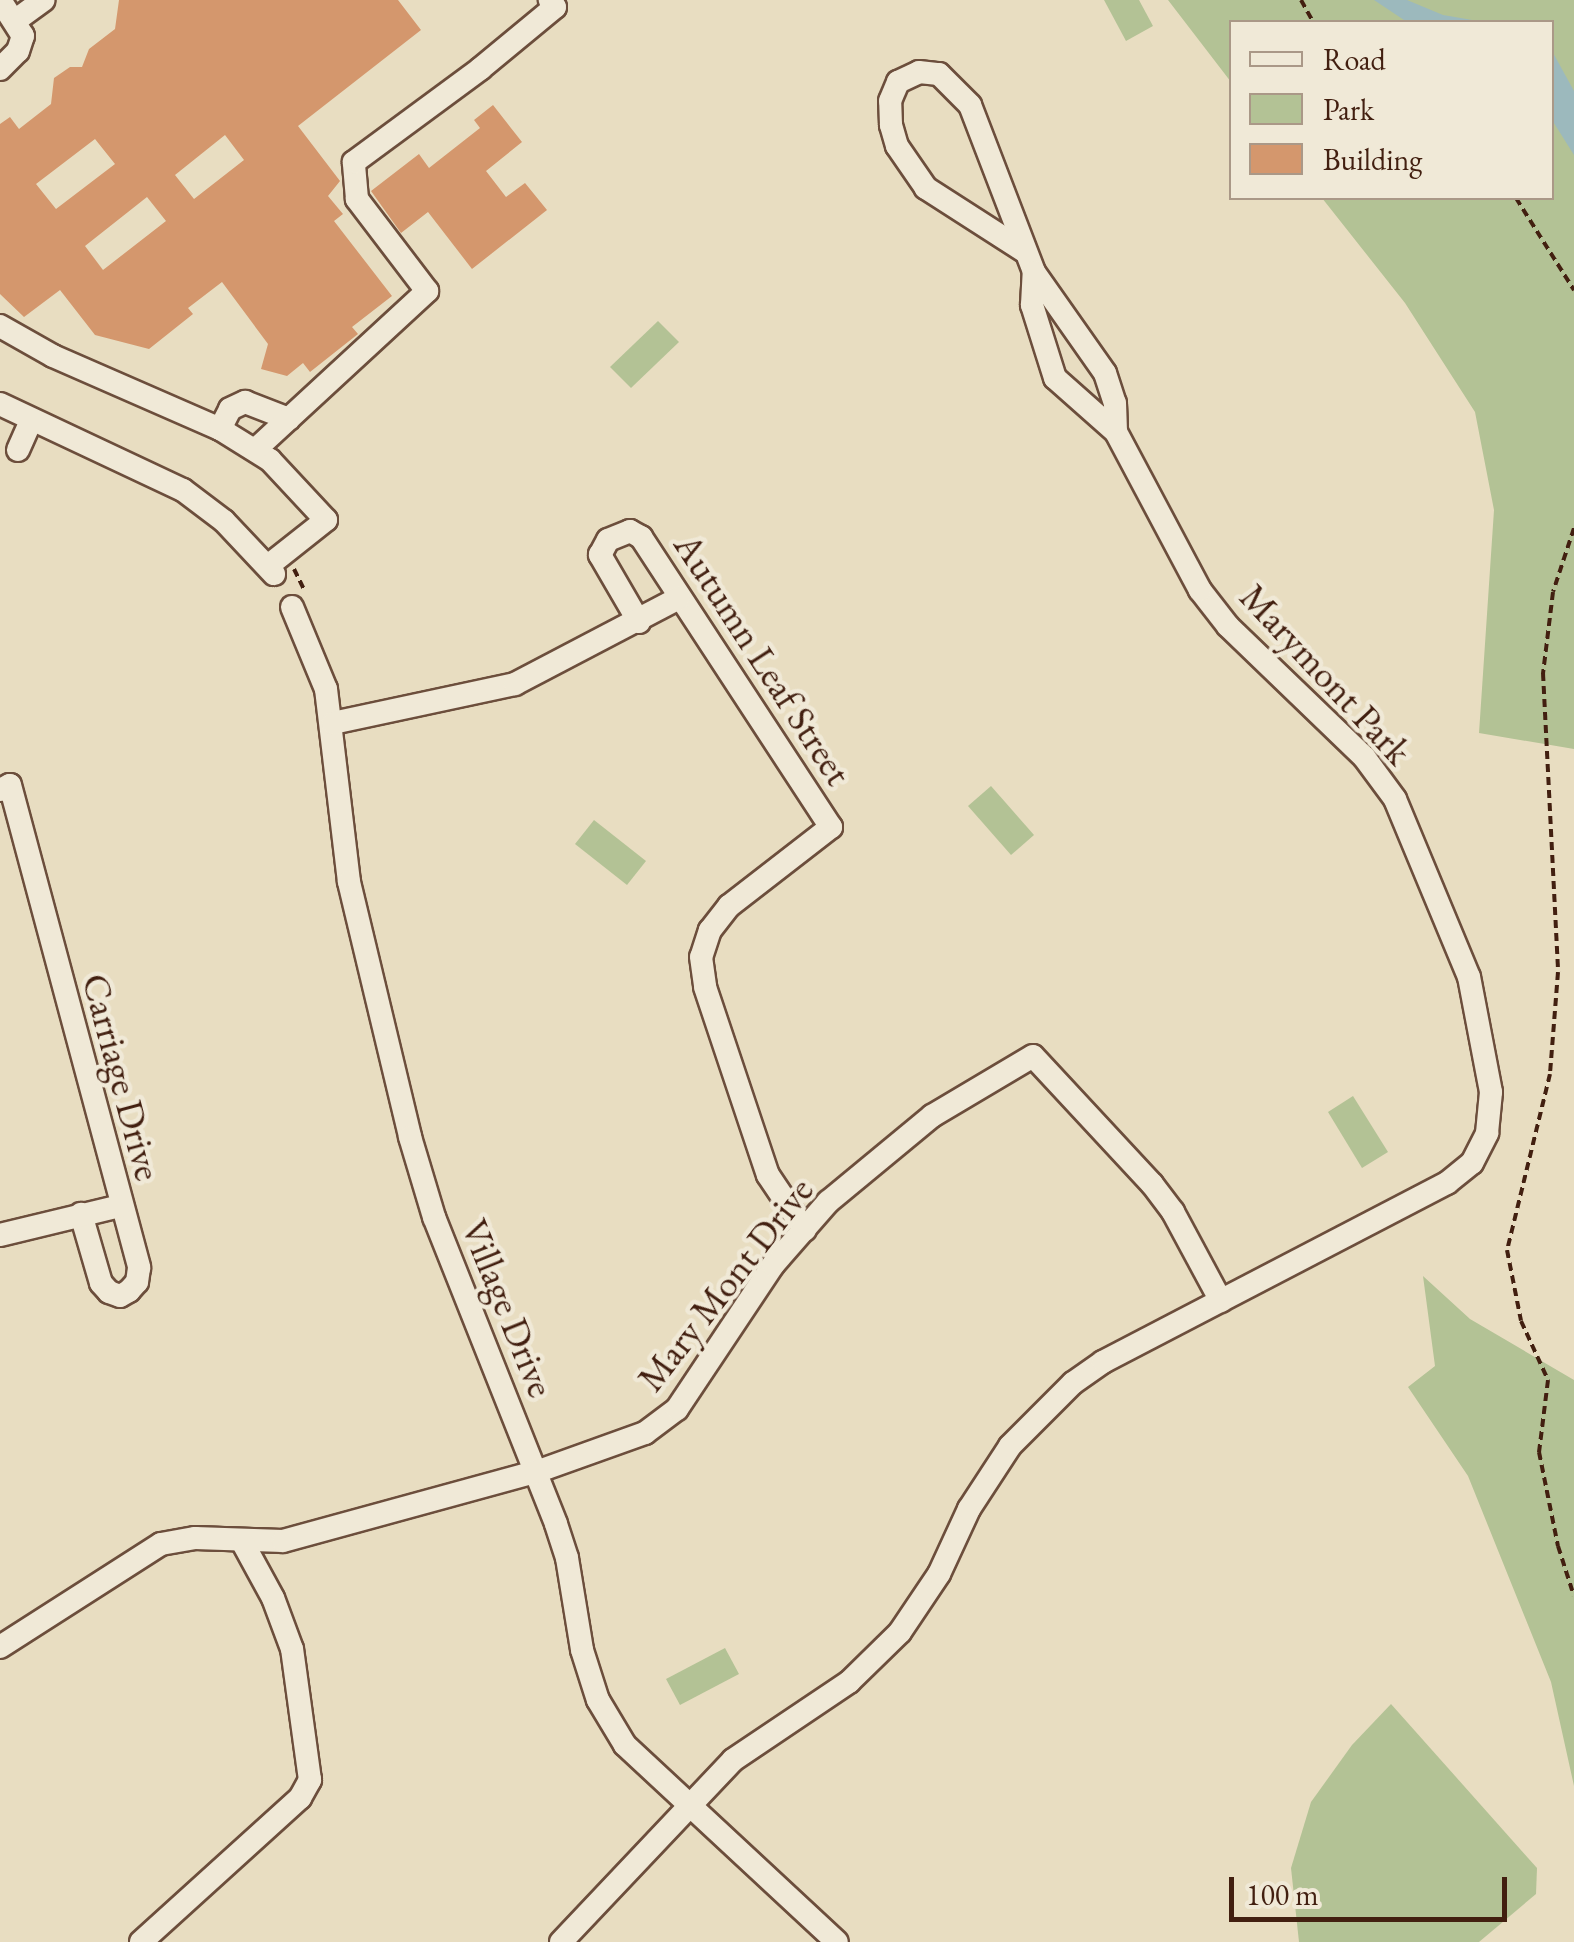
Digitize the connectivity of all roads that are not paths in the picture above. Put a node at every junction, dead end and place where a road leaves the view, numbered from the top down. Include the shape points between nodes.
1 (0, 0) edge
2 (44, 0) edge
3 (550, 0) edge
4 (16, 20) junction
5 (0, 69) edge
6 (1029, 262) junction
7 (0, 326) edge
8 (0, 404) edge
9 (289, 419) junction
10 (31, 422) junction
11 (220, 429) junction
12 (1116, 432) junction
13 (256, 449) junction
14 (18, 450) dead end
15 (679, 598) junction
16 (292, 607) road end
17 (640, 622) junction
18 (333, 723) junction
19 (0, 790) edge
20 (120, 1206) junction
21 (81, 1214) junction
22 (805, 1230) junction
23 (0, 1236) edge
24 (1221, 1300) junction
25 (536, 1472) junction
26 (243, 1543) junction
27 (0, 1647) edge
28 (690, 1807) junction
29 (141, 1942) edge
30 (561, 1942) edge
31 (836, 1942) edge

1 - 4 street
2 - 4 street
3 - 9 street via 555,6 480,69 354,162 357,199 428,291
4 - 5 street via 18,51
6 - 6 street, Marymont Park via 970,104 939,74 919,72 898,82 891,125 926,188
6 - 12 street, Marymont Park via 1106,374
6 - 12 street, Marymont Park via 1032,305 1055,378
7 - 11 street
8 - 10 street
9 - 11 street via 245,402 230,409
9 - 13 street
10 - 13 street via 182,490 224,521 271,570 326,520
10 - 14 street
11 - 13 street
12 - 24 street, Marymont Park via 1200,590 1228,626 1380,775 1406,821 1469,977 1491,1092 1480,1152 1447,1182
15 - 17 street
15 - 17 street, Autumn Leaf Street via 642,536 630,531 608,540 600,555
15 - 22 street, Autumn Leaf Street via 831,826 729,906 710,930 702,957 768,1175
16 - 18 street, Village Drive via 315,655
17 - 18 street via 515,684
18 - 25 street, Village Drive via 349,882 410,1137 434,1217
19 - 20 street, Carriage Drive via 10,785
20 - 21 street
20 - 21 street, Carriage Drive via 139,1268 138,1282 120,1296 102,1282
21 - 23 street
22 - 24 street, Mary Mont Drive via 873,1161 932,1116 1032,1056 1152,1184
22 - 25 street, Mary Mont Drive via 677,1409 645,1433
24 - 28 street, Marymont Park via 1103,1362 1034,1418 969,1510 939,1574 900,1632 849,1682 733,1760
25 - 26 street, Mary Mont Drive via 283,1541
25 - 28 street, Village Drive via 566,1558 598,1700 626,1745
26 - 27 street, Mary Mont Drive via 196,1538 161,1544
26 - 29 street via 292,1649 310,1780 300,1798
28 - 30 street, Marymont Park
28 - 31 street, Village Drive

